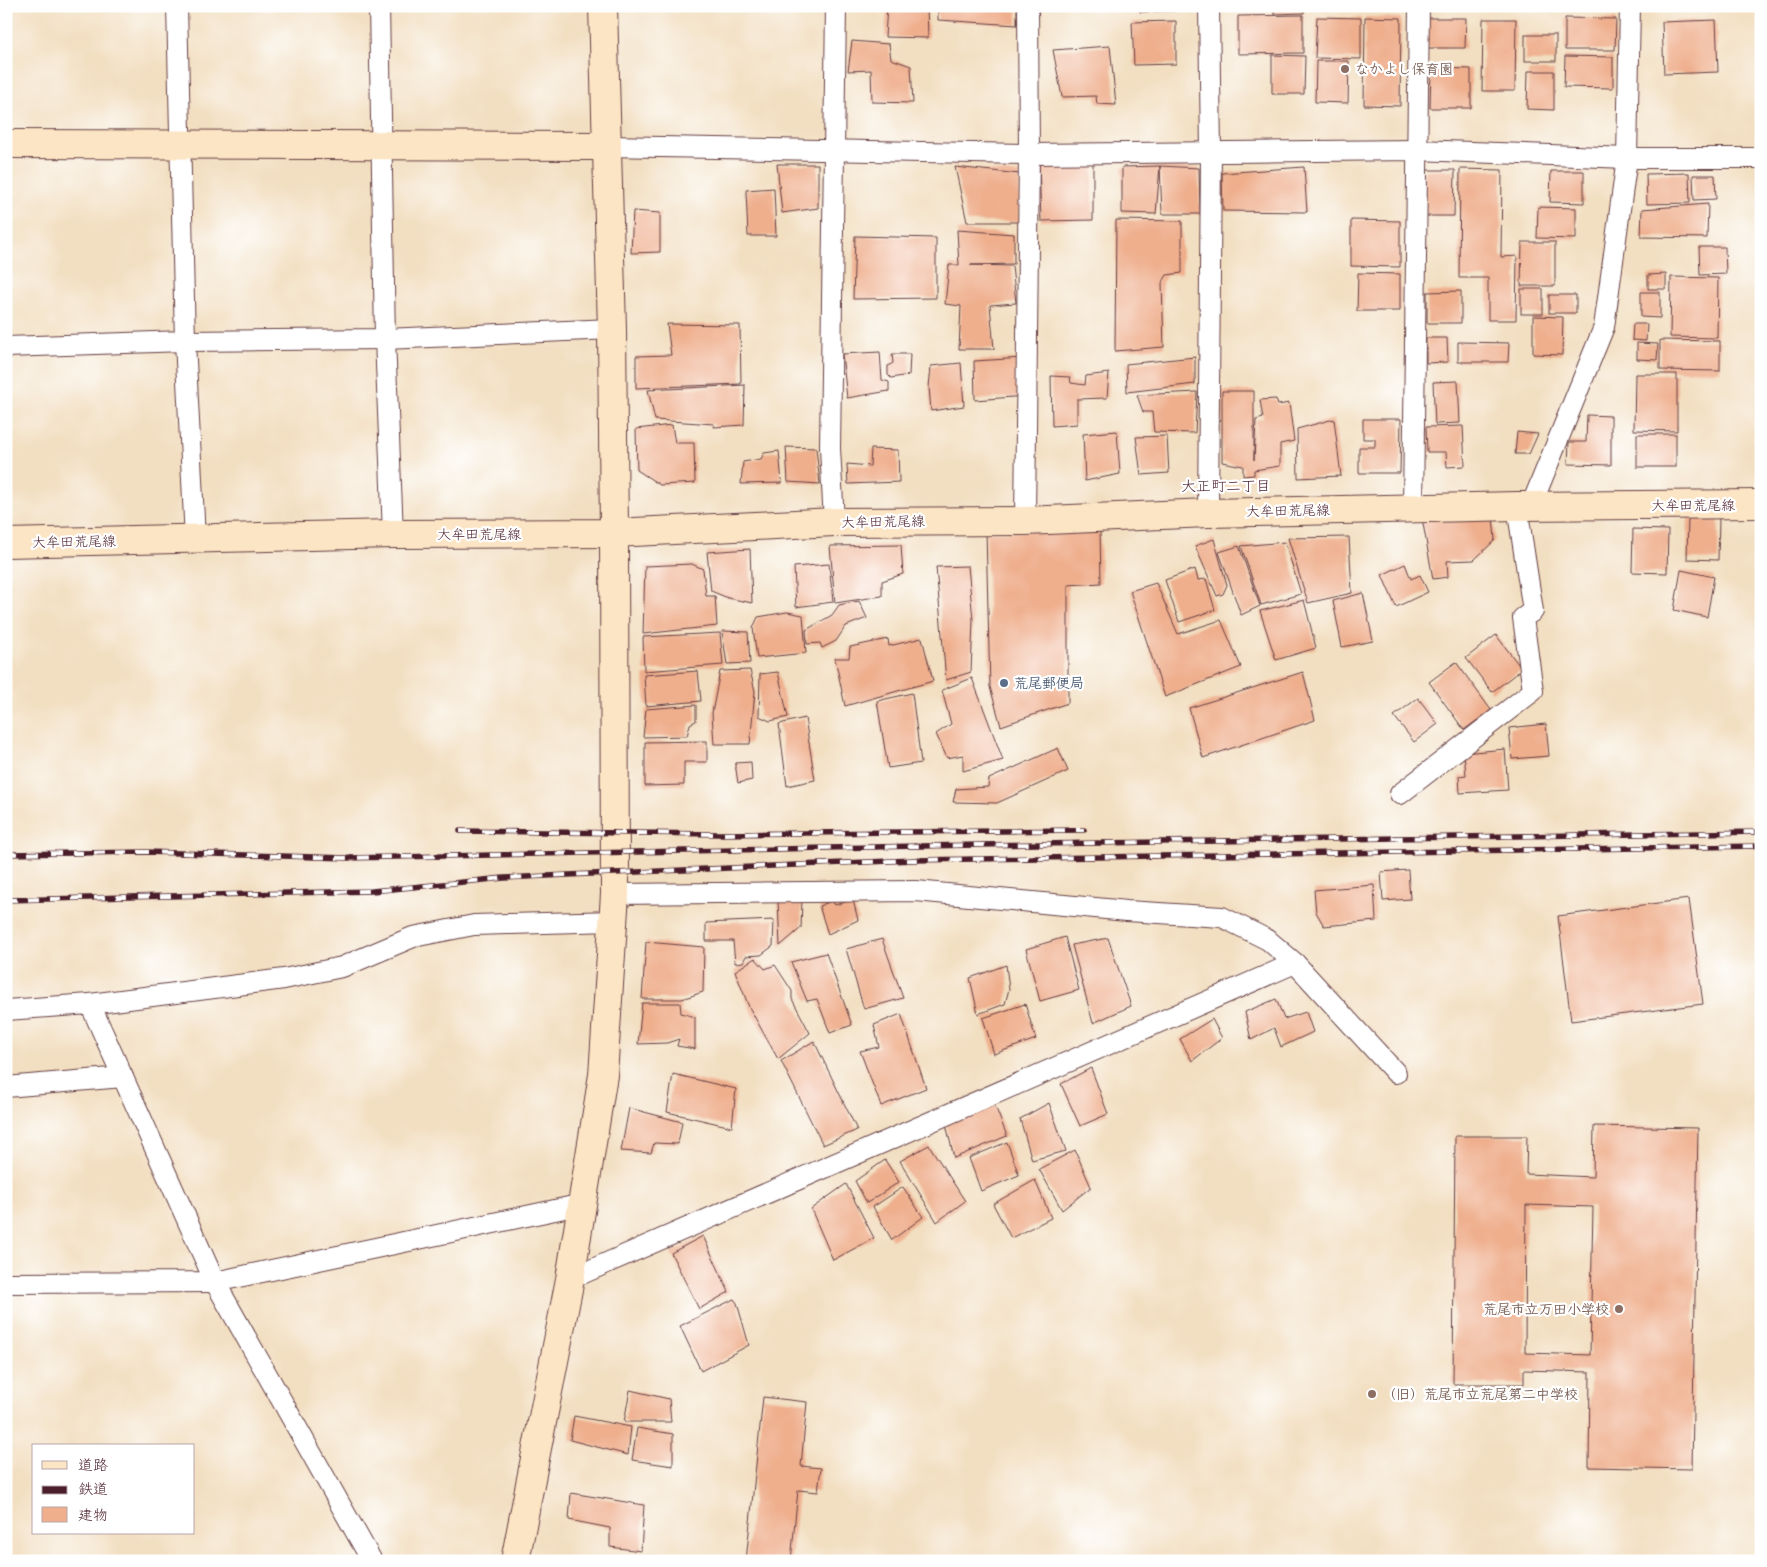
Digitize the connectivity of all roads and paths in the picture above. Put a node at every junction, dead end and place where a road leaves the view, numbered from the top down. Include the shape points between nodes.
1 (177, 6) edge
2 (379, 6) edge
3 (603, 6) edge
4 (836, 6) edge
5 (1028, 6) edge
6 (1209, 6) edge
7 (1419, 6) edge
8 (1630, 6) edge
9 (6, 144) edge
10 (181, 145) junction
11 (381, 145) junction
12 (606, 146) junction
13 (834, 149) junction
14 (1417, 150) junction
15 (1211, 152) junction
16 (1029, 154) junction
17 (1627, 158) junction
18 (1761, 158) edge
19 (612, 329) junction
20 (385, 339) junction
21 (185, 341) junction
22 (6, 347) edge
23 (1761, 504) edge
24 (1524, 506) junction
25 (1413, 509) junction
26 (1208, 513) junction
27 (1025, 521) junction
28 (834, 522) junction
29 (614, 533) junction
30 (393, 534) junction
31 (195, 539) junction
32 (6, 544) edge
33 (1400, 794) dead end
34 (614, 908) junction
35 (1295, 963) junction
36 (90, 1004) junction
37 (6, 1010) edge
38 (1396, 1073) dead end
39 (123, 1077) junction
40 (6, 1087) edge
41 (583, 1204) junction
42 (570, 1279) junction
43 (215, 1282) junction
44 (6, 1283) edge
45 (372, 1561) edge
46 (515, 1561) edge

1 - 10 street
2 - 11 street
3 - 12 street
4 - 13 street
5 - 16 street
6 - 15 street
7 - 14 street
8 - 17 street
9 - 10 street
10 - 11 street
10 - 21 street
11 - 12 street
11 - 20 street
12 - 13 street
12 - 19 street
13 - 16 street
13 - 28 street via 830,448
14 - 15 street
14 - 17 street
14 - 25 street
15 - 16 street
15 - 26 street
16 - 27 street
17 - 18 street
17 - 24 street via 1604,328
19 - 20 street
19 - 29 street
20 - 21 street
20 - 30 street
21 - 22 street
21 - 31 street
23 - 24 street, 大牟田荒尾線
24 - 25 street, 大牟田荒尾線
24 - 33 street via 1533,611 1524,618 1533,691
25 - 26 street, 大牟田荒尾線
26 - 27 street, 大牟田荒尾線
27 - 28 street, 大牟田荒尾線
28 - 29 street, 大牟田荒尾線
29 - 30 street, 大牟田荒尾線
29 - 34 street
30 - 31 street, 大牟田荒尾線
31 - 32 street, 大牟田荒尾線
34 - 35 street via 916,891 1127,911 1222,916 1268,940
34 - 36 street via 474,925 413,937 342,967 284,979
34 - 41 street via 603,1074
35 - 38 street
35 - 42 street
36 - 37 street
36 - 39 street
39 - 40 street
39 - 43 street
41 - 42 street
41 - 43 street
42 - 46 street
43 - 44 street
43 - 45 street

